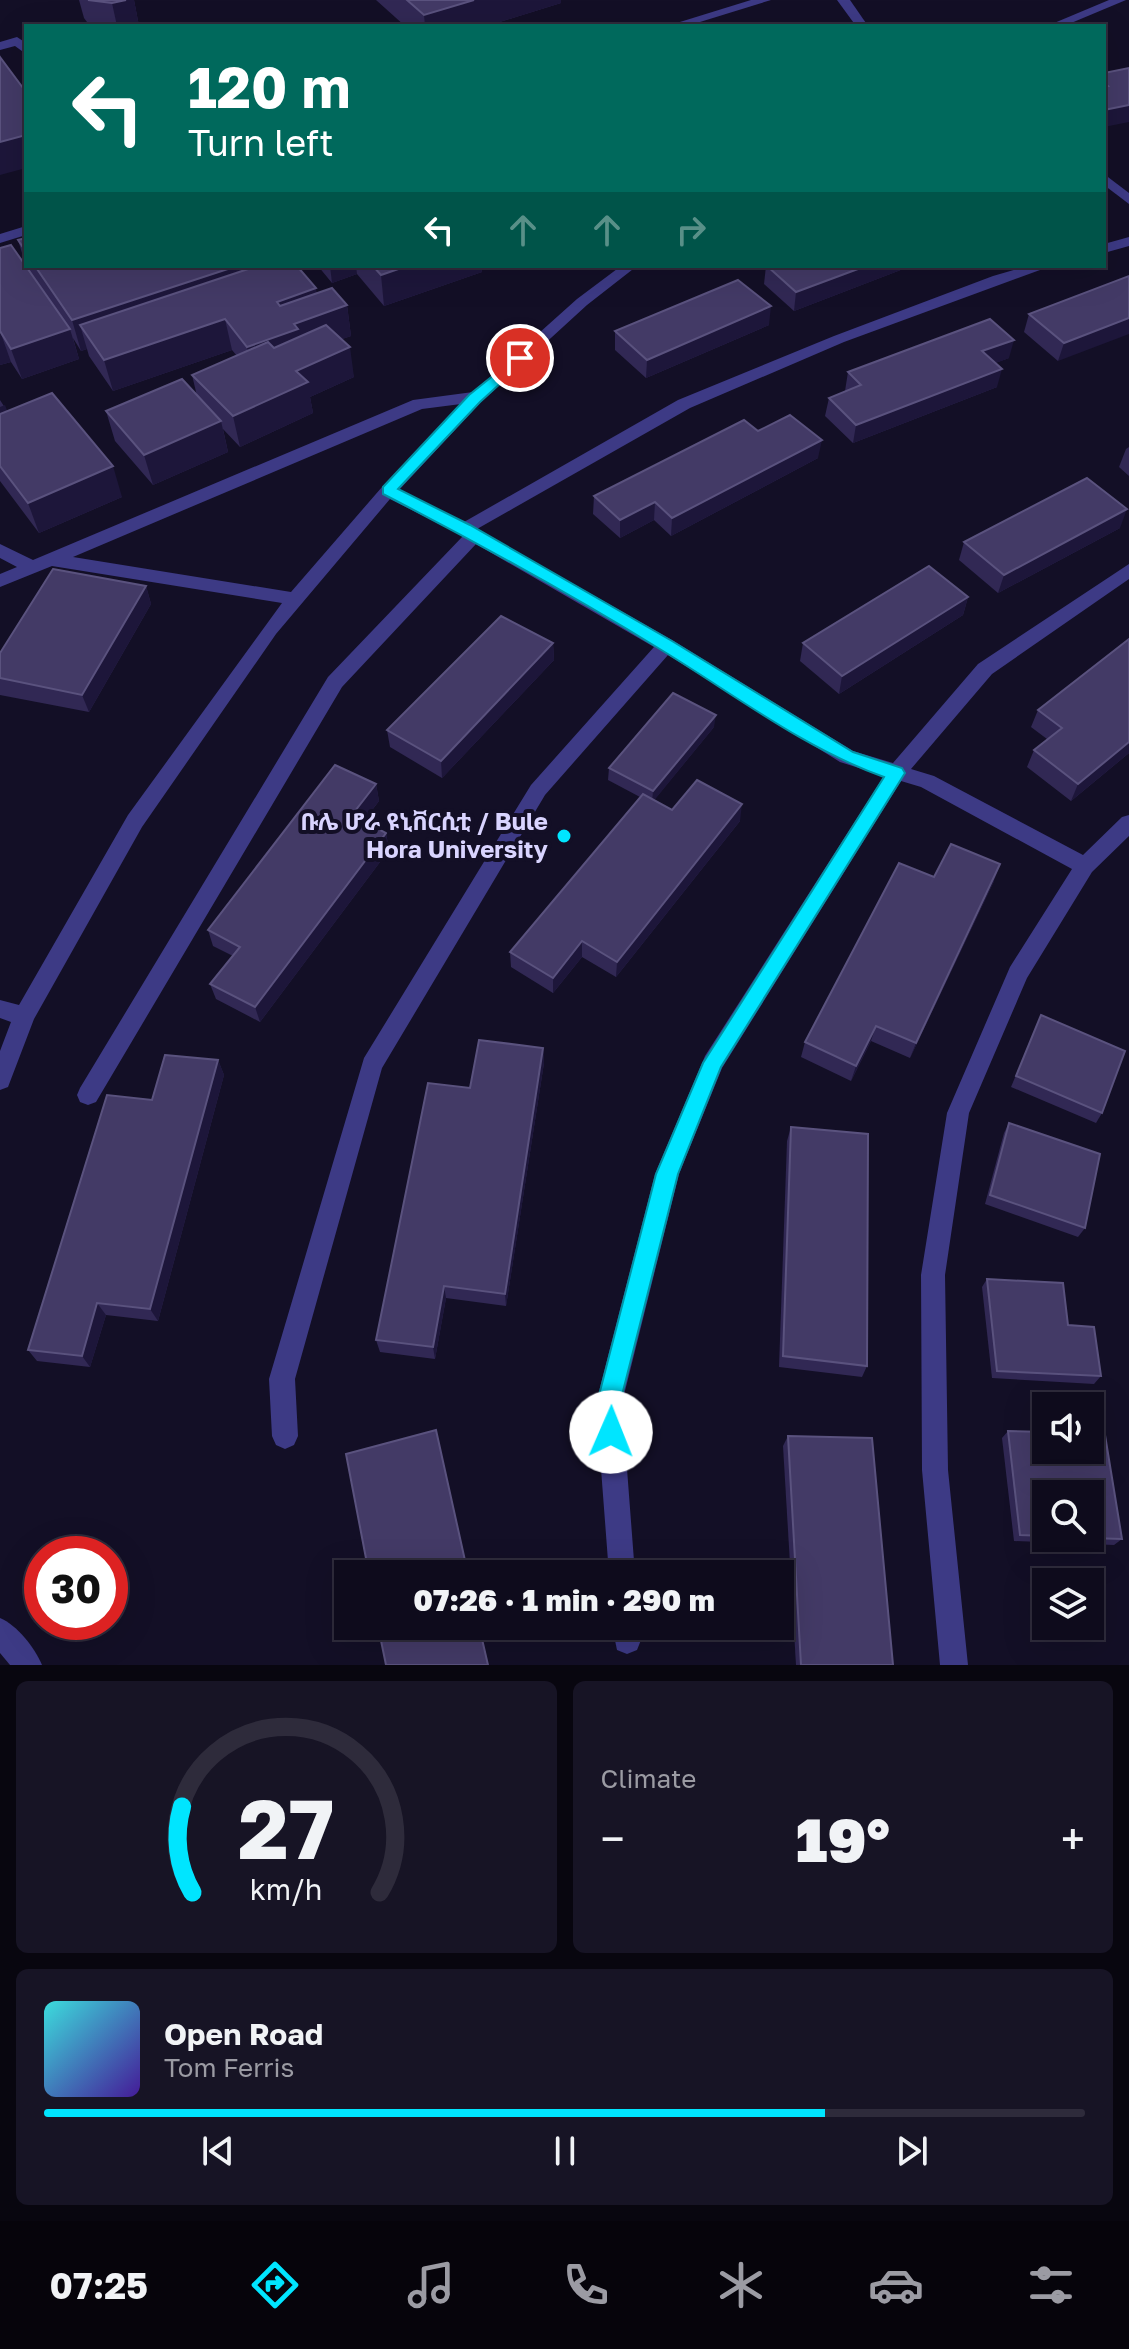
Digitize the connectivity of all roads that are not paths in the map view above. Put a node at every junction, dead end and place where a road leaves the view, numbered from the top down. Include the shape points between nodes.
1 (765, 0) edge
2 (843, 0) edge
3 (1120, 0) edge
4 (680, 24) edge
5 (861, 24) edge
6 (1058, 24) edge
7 (0, 46) edge
8 (24, 48) edge
9 (1106, 180) edge
10 (1129, 200) edge
11 (24, 231) edge
12 (0, 239) edge
13 (1129, 241) edge
14 (1106, 248) edge
15 (627, 268) edge
16 (1037, 268) edge
17 (478, 396) junction
18 (388, 491) junction
19 (469, 532) junction
20 (0, 550) edge
21 (51, 560) junction
22 (33, 568) junction
23 (1129, 570) edge
24 (0, 581) edge
25 (294, 599) junction
26 (666, 645) junction
27 (896, 773) junction
28 (1129, 823) edge
29 (1085, 866) junction
30 (0, 1009) edge
31 (24, 1016) junction
32 (0, 1080) edge
33 (88, 1095) dead end
34 (285, 1436) dead end
35 (621, 1560) edge
36 (0, 1632) edge
37 (28, 1665) edge
38 (954, 1665) edge

1 - 4 street
2 - 5 street
3 - 6 street
7 - 8 street via 17,41
9 - 10 street
11 - 12 street
13 - 14 street
15 - 17 street
16 - 19 street via 839,339 684,404
17 - 18 street
17 - 21 street via 419,404
18 - 19 street
18 - 25 street
19 - 26 street
19 - 33 street via 335,682
20 - 22 street
21 - 22 street
21 - 25 street
22 - 24 street
23 - 27 street via 985,669
25 - 31 street via 135,821
26 - 27 street via 847,757
26 - 34 street via 538,790 372,1065 282,1379
27 - 29 street via 927,781
27 - 35 street via 713,1063 667,1174 609,1403
28 - 29 street
29 - 38 street via 1018,973 958,1113 933,1275 935,1470
30 - 31 street
31 - 32 street
36 - 37 street

